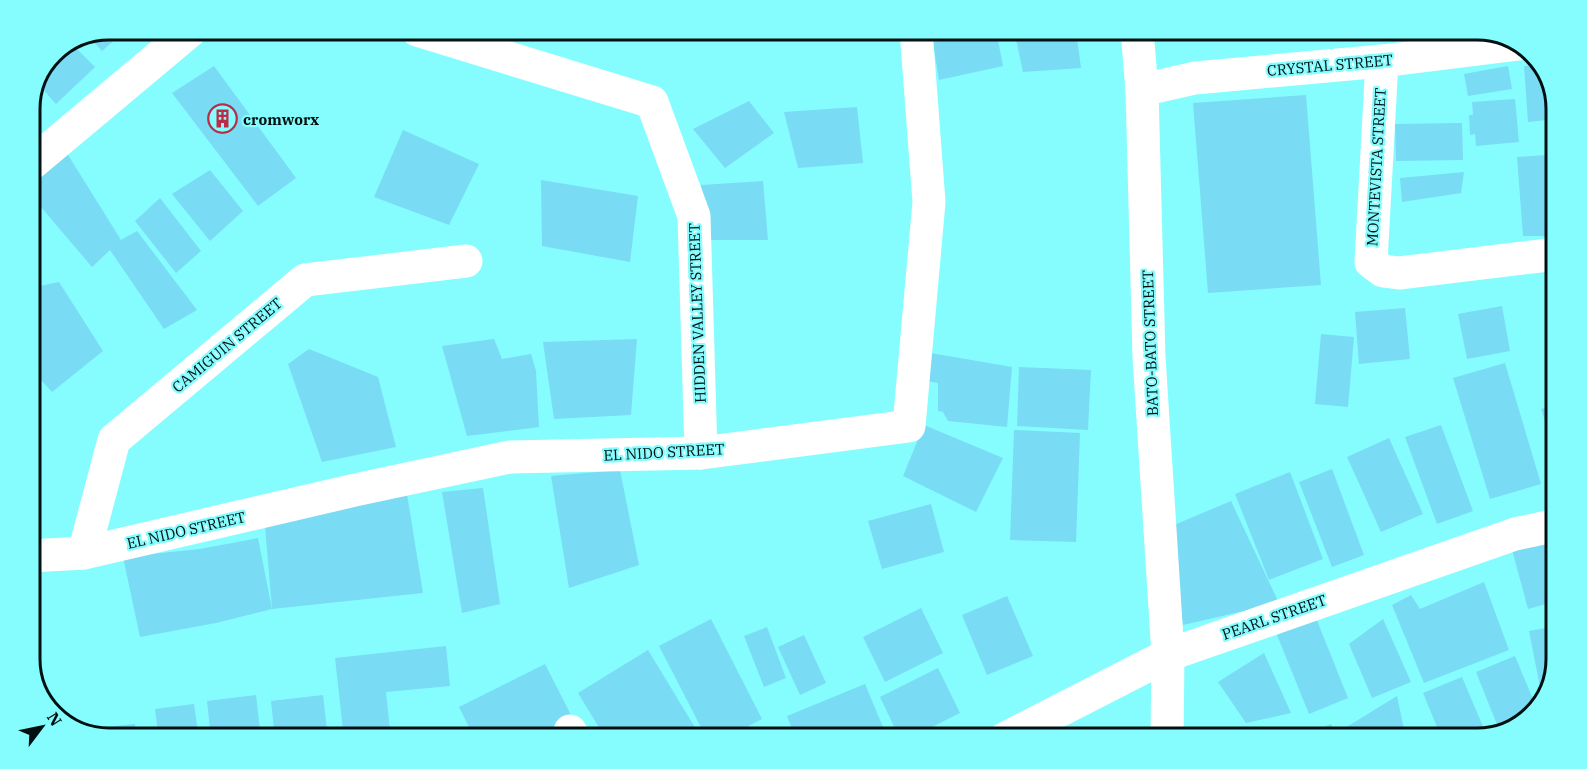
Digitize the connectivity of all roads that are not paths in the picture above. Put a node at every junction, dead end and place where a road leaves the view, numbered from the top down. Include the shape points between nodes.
1 (178, 41) edge
2 (453, 41) edge
3 (917, 41) edge
4 (1138, 41) edge
5 (1504, 46) edge
6 (1382, 61) junction
7 (1142, 90) junction
8 (41, 156) edge
9 (1546, 255) edge
10 (466, 261) dead end
11 (701, 453) junction
12 (1546, 527) edge
13 (84, 553) junction
14 (41, 555) edge
15 (1168, 655) junction
16 (1025, 728) edge
17 (1167, 728) edge

1 - 8 street
2 - 11 street, HIDDEN VALLEY STREET via 652,102 694,216
3 - 11 street, EL NIDO STREET via 929,201 909,426
4 - 7 street, BATO-BATO STREET
5 - 6 street, CRYSTAL STREET
6 - 7 street, CRYSTAL STREET via 1195,78
6 - 9 street, MONTEVISTA STREET via 1371,262 1383,271 1399,273
7 - 15 street, BATO-BATO STREET via 1149,357
10 - 13 street, CAMIGUIN STREET via 305,280 114,440
11 - 13 street, EL NIDO STREET via 510,457
12 - 15 street, PEARL STREET via 1515,534
13 - 14 street, EL NIDO STREET
15 - 16 street, PEARL STREET
15 - 17 street, BATO-BATO STREET

